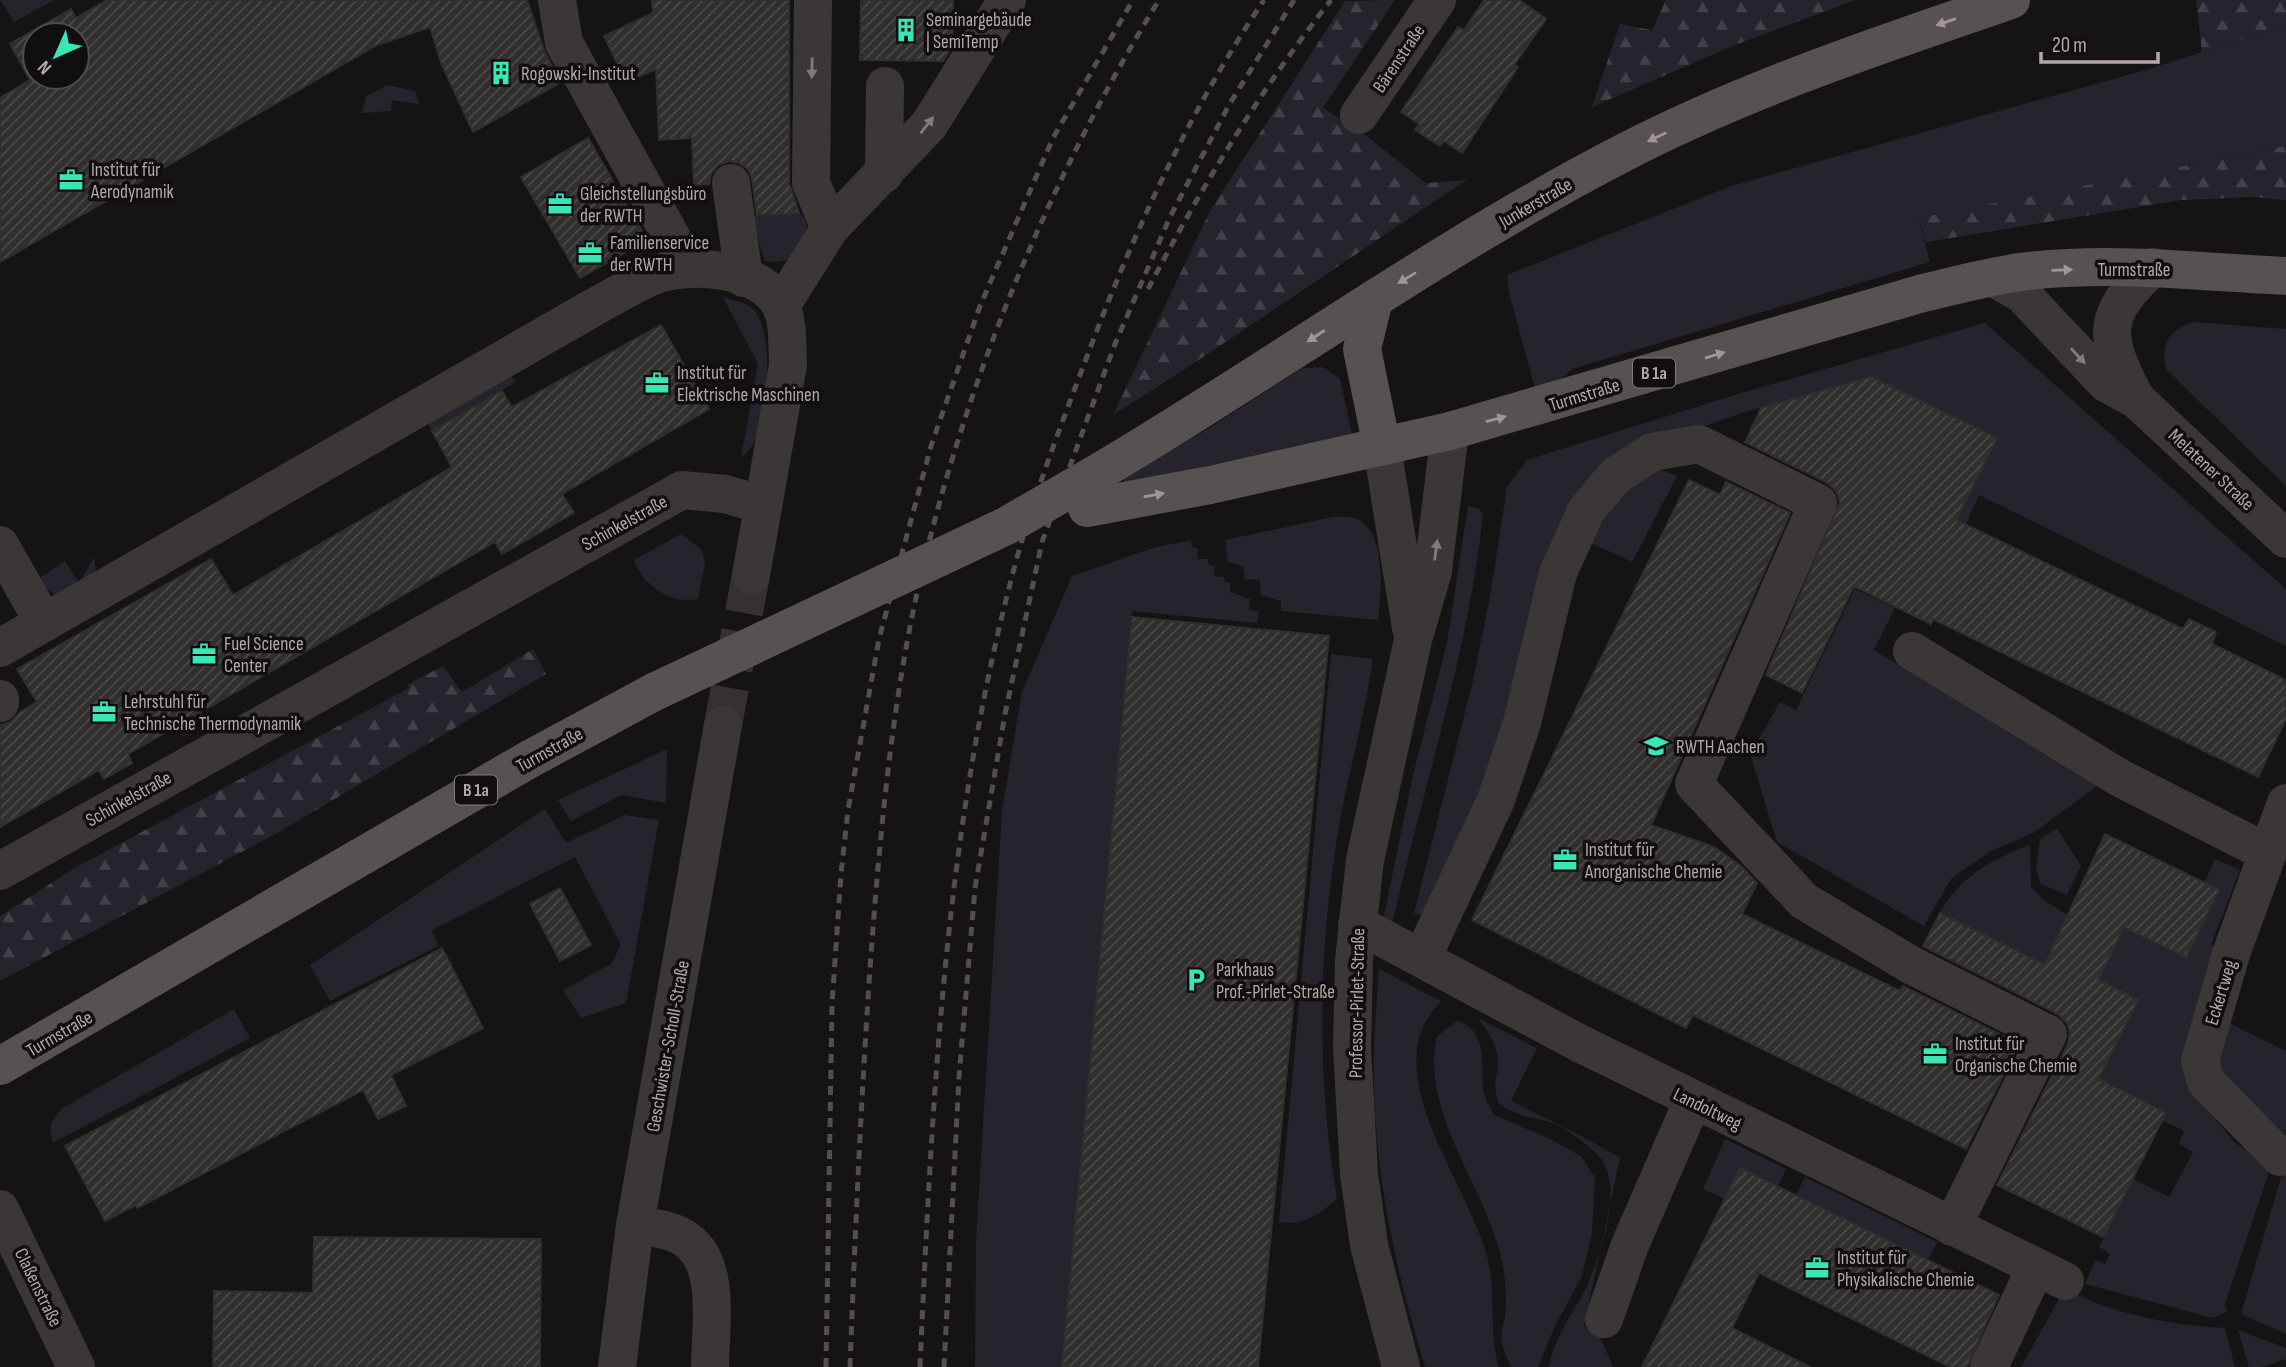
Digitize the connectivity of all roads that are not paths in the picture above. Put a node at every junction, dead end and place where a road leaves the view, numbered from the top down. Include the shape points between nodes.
1 (557, 0) edge
2 (813, 0) edge
3 (1007, 0) edge
4 (1437, 0) edge
5 (2011, 0) edge
6 (885, 86) dead end
7 (1359, 115) dead end
8 (884, 174) junction
9 (731, 183) dead end
10 (830, 228) junction
11 (2153, 267) junction
12 (689, 269) junction
13 (2286, 276) edge
14 (1993, 277) junction
15 (744, 278) junction
16 (1374, 299) junction
17 (781, 306) junction
18 (2137, 400) junction
19 (1450, 431) junction
20 (1382, 447) junction
21 (1091, 491) junction
22 (763, 505) junction
23 (2286, 539) edge
24 (0, 545) edge
25 (751, 575) tunnel mouth
26 (44, 623) junction
27 (1413, 640) junction
28 (0, 648) edge
29 (1912, 651) dead end
30 (723, 725) tunnel mouth
31 (2286, 803) edge
32 (2266, 852) junction
33 (0, 871) edge
34 (1357, 924) junction
35 (1422, 958) junction
36 (0, 1066) edge
37 (1693, 1101) junction
38 (2280, 1157) dead end
39 (0, 1209) edge
40 (635, 1225) junction
41 (1952, 1227) junction
42 (1604, 1319) dead end
43 (76, 1367) edge
44 (617, 1367) edge
45 (710, 1367) edge
46 (1401, 1367) edge
47 (1989, 1367) edge

1 - 12 street via 564,43
2 -> 10 street via 811,183
8 -> 3 street via 929,125
4 - 7 street, Bärenstraße
5 -> 16 main road, Junkerstraße / B 1a via 1797,74 1719,107 1623,153
6 - 8 street
8 - 10 street
9 - 15 street
10 - 17 street
11 - 13 main road, Turmstraße / B 1a
14 -> 11 main road, Turmstraße / B 1a via 2030,271
11 - 18 street, Melatener Straße via 2119,306 2110,337 2115,358
12 - 15 street
12 - 26 street via 655,275 576,317
14 -> 18 street, Melatener Straße via 2022,294 2106,383
19 -> 14 main road, Turmstraße / B 1a via 1923,293
15 - 17 street via 765,287
16 - 20 main road via 1362,349
16 -> 21 main road, Junkerstraße / B 1a
17 - 22 street via 788,365
18 - 23 street, Melatener Straße
19 - 20 main road, Turmstraße / B 1a
27 -> 19 street, Professor-Pirlet-Straße via 1433,571
21 -> 20 main road, Turmstraße / B 1a
20 - 27 street, Professor-Pirlet-Straße
21 - 36 main road, Turmstraße / B 1a, bridge via 1006,526 654,692 528,760
22 - 25 street
22 - 33 street, Schinkelstraße via 725,494 682,490
24 - 26 street
26 - 28 street
27 - 34 street, Professor-Pirlet-Straße via 1365,860
29 - 32 street via 2111,774
30 - 40 street, Geschwister-Scholl-Straße
31 - 32 street, Eckertweg
32 - 38 street, Eckertweg via 2200,1061 2206,1082
34 - 35 street, Landoltweg
34 - 46 street, Professor-Pirlet-Straße via 1352,1048 1359,1174 1369,1245
35 - 37 street, Landoltweg
35 - 41 street via 1496,800 1522,723 1558,573 1586,511 1615,476 1652,452 1699,444 1818,503 1694,784 1804,901 1910,965 2048,1034
37 - 41 street, Landoltweg
37 - 42 street via 1630,1245
39 - 43 street, Claßenstraße
40 - 44 street, Geschwister-Scholl-Straße
40 - 45 street via 670,1231 689,1241 702,1258 709,1277
41 - 47 street, Landoltweg via 2051,1274

